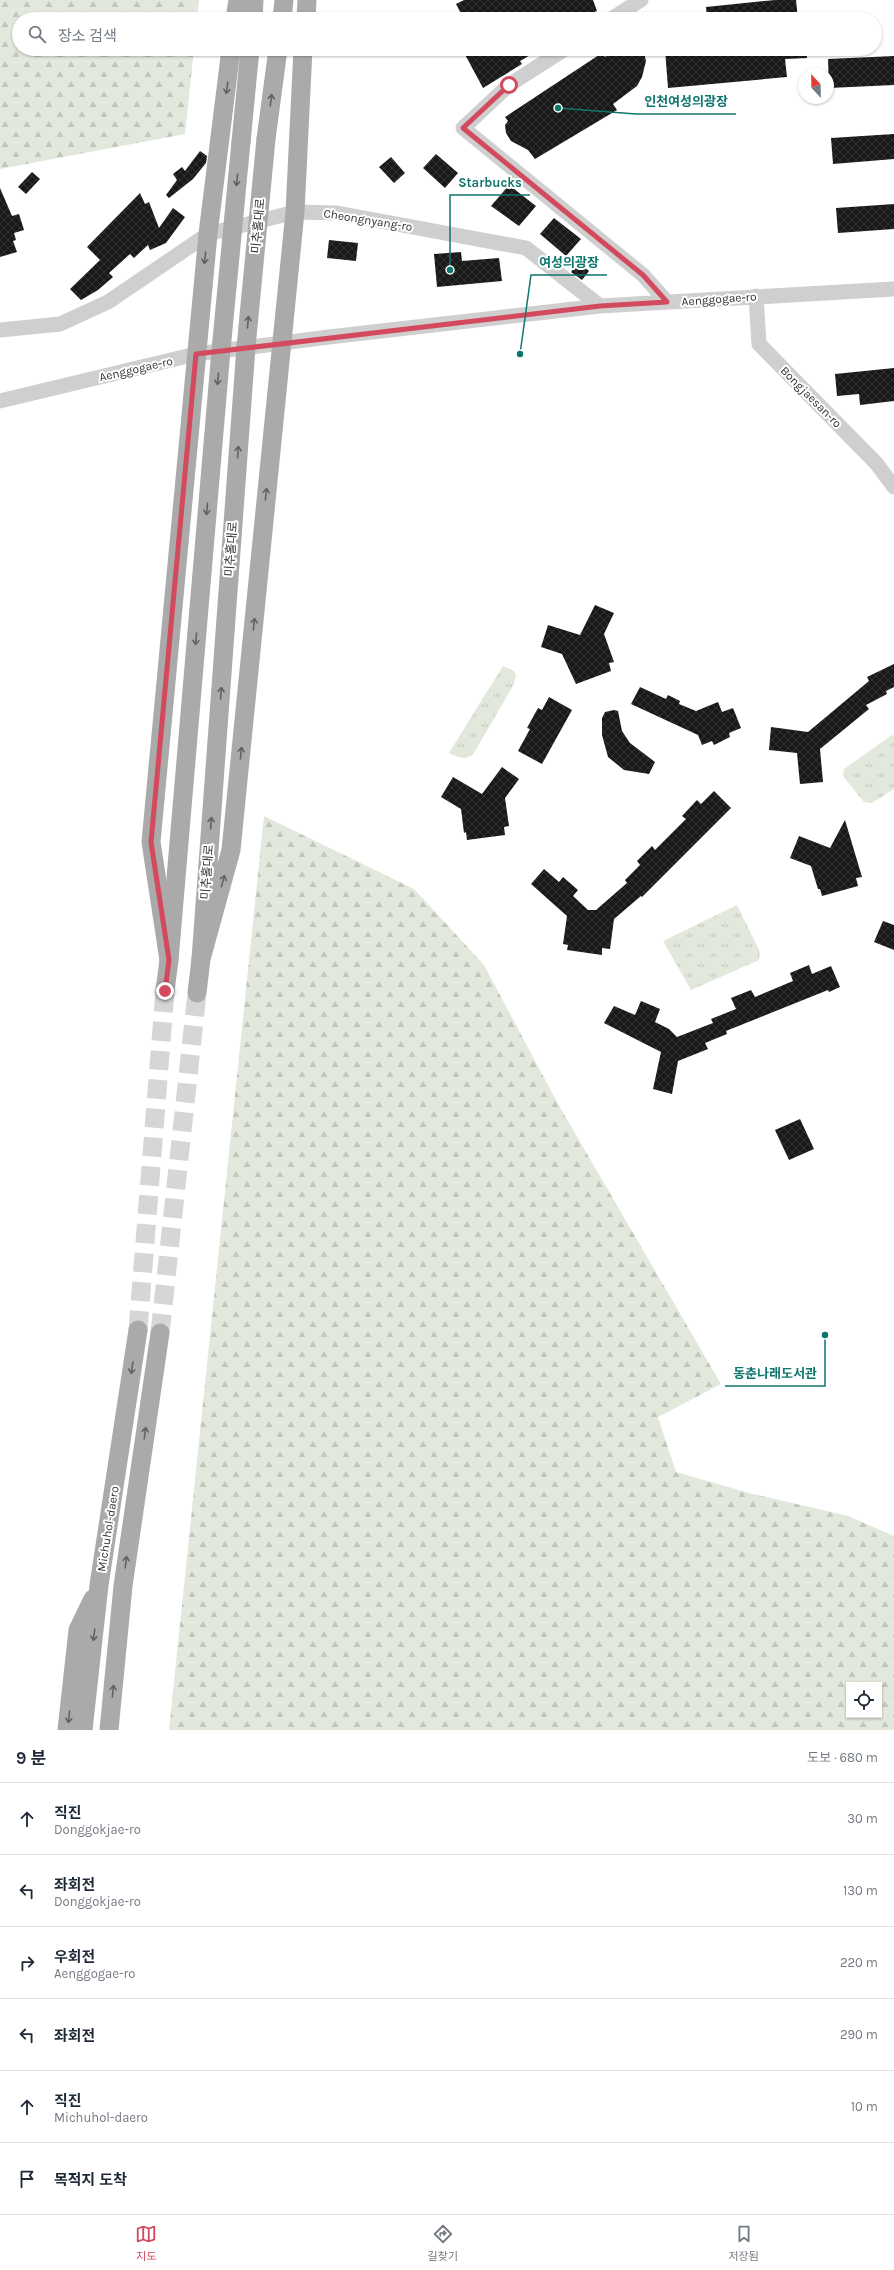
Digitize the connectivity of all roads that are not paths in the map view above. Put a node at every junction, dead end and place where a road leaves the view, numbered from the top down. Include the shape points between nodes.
1 (238, 0) edge
2 (254, 0) edge
3 (284, 0) edge
4 (307, 0) edge
5 (641, 0) edge
6 (236, 12) edge
7 (253, 12) edge
8 (283, 12) edge
9 (306, 12) edge
10 (622, 12) edge
11 (230, 56) edge
12 (249, 56) edge
13 (277, 56) edge
14 (303, 56) edge
15 (553, 56) edge
16 (295, 212) junction
17 (208, 234) junction
18 (894, 289) edge
19 (756, 296) junction
20 (667, 302) junction
21 (600, 306) junction
22 (0, 330) edge
23 (281, 344) junction
24 (196, 354) junction
25 (0, 401) edge
26 (894, 487) edge
27 (201, 959) junction
28 (169, 960) junction
29 (165, 991) tunnel mouth
30 (197, 993) tunnel mouth
31 (138, 1330) tunnel mouth
32 (160, 1333) tunnel mouth
33 (99, 1585) junction
34 (123, 1586) junction
35 (67, 1730) edge
36 (83, 1730) edge
37 (109, 1730) edge
38 (122, 1730) edge

1 - 6 main road
2 - 7 main road
3 - 8 main road
4 - 9 main road
5 - 10 street
11 -> 17 main road
12 -> 28 main road, 미추홀대로, bridge via 221,350
27 -> 13 main road, 미추홀대로, bridge via 246,347 266,139
14 - 16 main road
15 - 20 street via 509,85 463,128 643,275
16 - 17 street, Cheongnyang-ro
16 - 21 street, Cheongnyang-ro via 336,212 526,248
16 - 23 main road
17 - 22 street, Cheongnyang-ro via 108,302 60,324
17 -> 24 main road
18 - 19 street, Aenggogae-ro
19 - 20 street, Aenggogae-ro
19 - 26 street, Bongjaesan-ro via 759,344 876,463
20 - 21 street, Aenggogae-ro
21 - 23 street, Aenggogae-ro
23 - 24 street, Aenggogae-ro
27 -> 23 main road via 232,850
24 - 25 street, Aenggogae-ro
24 - 28 main road via 151,842
27 - 30 main road
28 - 29 main road
31 -> 33 main road, Michuhol-daero
34 -> 32 main road, Michuhol-daero
33 -> 35 main road via 78,1630
33 -> 36 main road, Michuhol-daero
37 -> 34 main road, Michuhol-daero
34 - 38 main road via 132,1632

